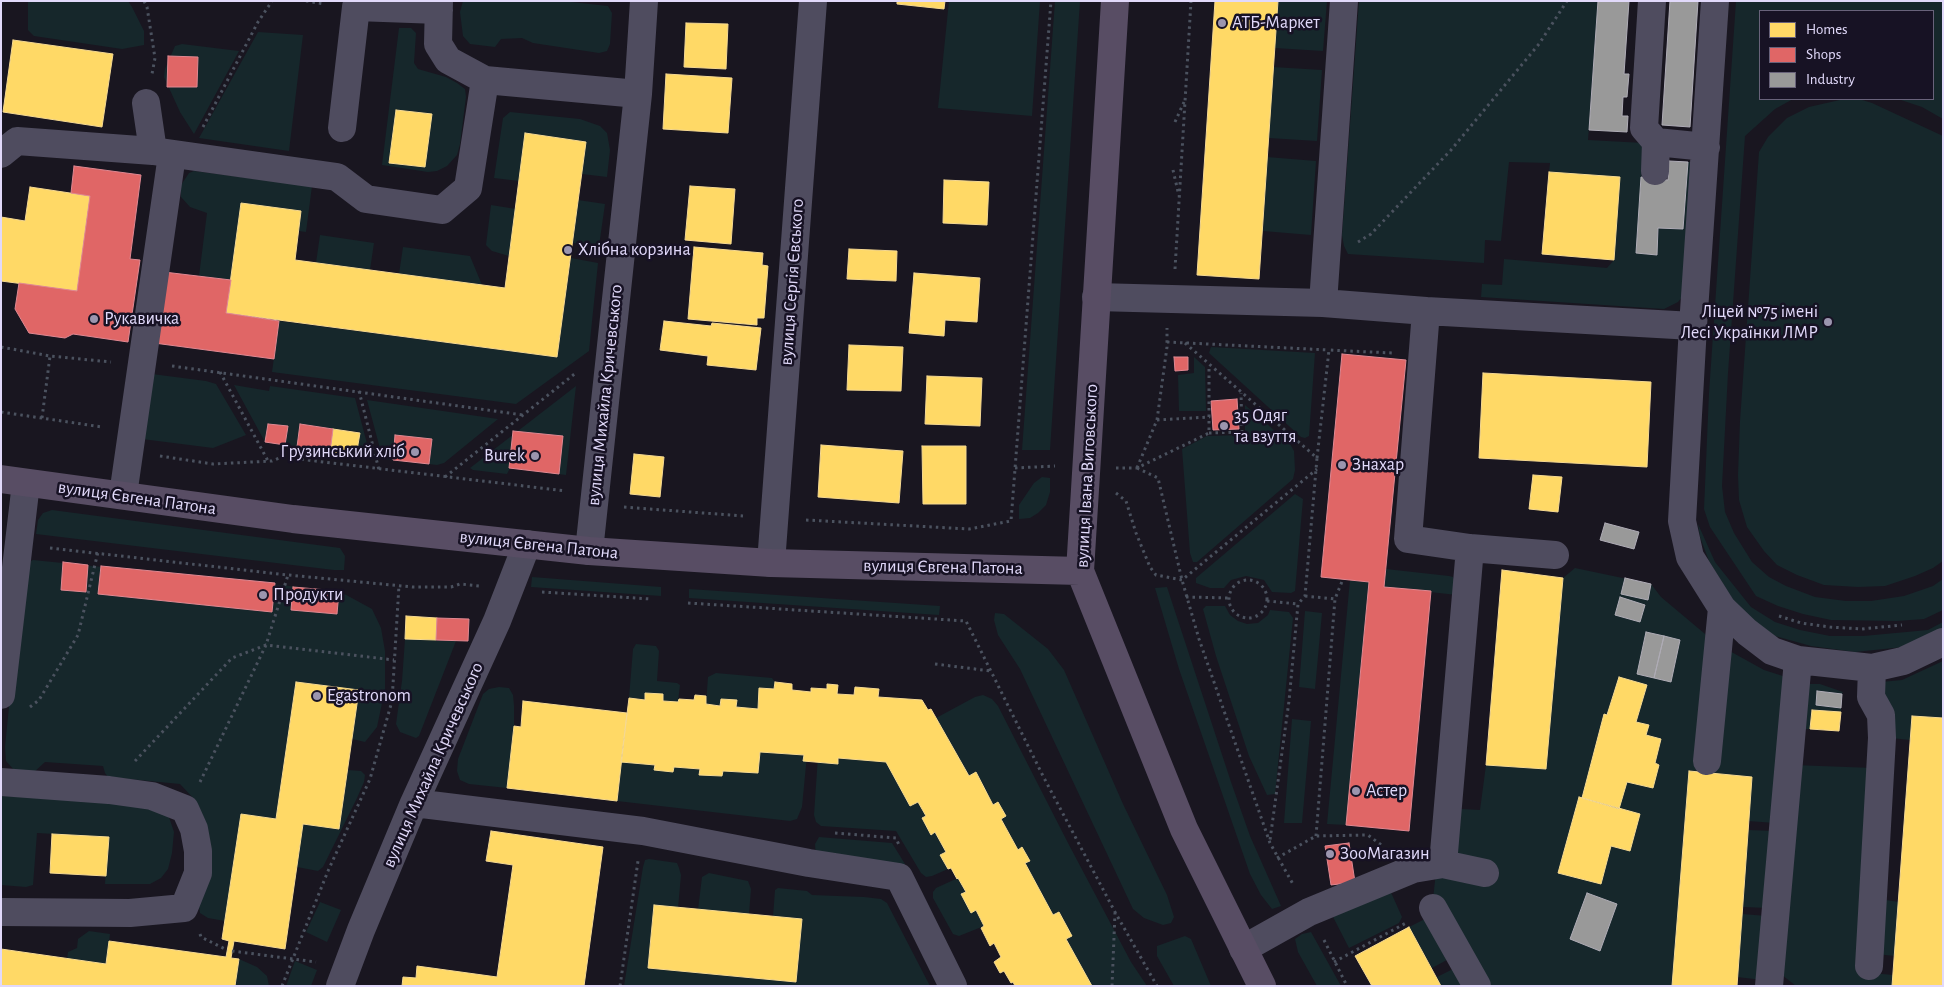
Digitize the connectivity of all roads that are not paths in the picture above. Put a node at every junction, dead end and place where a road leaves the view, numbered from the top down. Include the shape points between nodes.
1 (644, 1) edge
2 (812, 1) edge
3 (1115, 1) edge
4 (1344, 1) edge
5 (1652, 1) edge
6 (1716, 1) edge
7 (439, 6) edge
8 (485, 80) junction
9 (638, 94) junction
10 (146, 103) road end
11 (342, 128) dead end
12 (1656, 142) junction
13 (1706, 147) junction
14 (1, 154) edge
15 (171, 154) junction
16 (1655, 171) dead end
17 (1096, 297) junction
18 (1323, 303) junction
19 (1426, 311) junction
20 (1693, 326) junction
21 (14, 481) edge
22 (123, 495) junction
23 (527, 544) junction
24 (1470, 548) junction
25 (589, 551) junction
26 (1555, 555) dead end
27 (771, 563) junction
28 (1080, 571) junction
29 (1722, 608) junction
30 (6, 611) edge
31 (1943, 642) edge
32 (1798, 660) junction
33 (1872, 668) junction
34 (1, 696) edge
35 (1707, 761) dead end
36 (1, 782) edge
37 (414, 803) junction
38 (1444, 858) junction
39 (1485, 873) dead end
40 (1433, 908) road end
41 (1, 912) edge
42 (1243, 949) junction
43 (1869, 966) dead end
44 (343, 976) edge
45 (953, 986) edge
46 (1262, 986) edge
47 (1477, 986) edge
48 (1769, 986) edge

1 - 9 street, вулиця Михайла Кричевського
2 - 27 street, вулиця Сергія Євського
3 - 17 main road, вулиця Івана Виговського
4 - 18 street
5 - 12 street via 1644,128
6 - 13 street
7 - 8 street via 438,44 448,60
7 - 11 street via 356,8
8 - 9 street
8 - 15 street via 468,188 442,210 366,199 338,177
9 - 25 street, вулиця Михайла Кричевського
10 - 15 street
12 - 13 street
12 - 16 street
13 - 20 street
14 - 15 street via 18,141
15 - 22 street
17 - 18 street
17 - 28 main road, вулиця Івана Виговського
18 - 19 street
19 - 20 street
19 - 24 street via 1408,540
20 - 29 street via 1682,520 1690,557
21 - 22 main road, вулиця Євгена Патона
21 - 30 street via 19,544
22 - 23 main road, вулиця Євгена Патона via 293,519
23 - 25 main road, вулиця Євгена Патона
23 - 37 street, вулиця Михайла Кричевського via 497,621
24 - 26 street
24 - 38 street
25 - 27 main road, вулиця Євгена Патона
27 - 28 main road, вулиця Євгена Патона
28 - 42 main road, вулиця Івана Виговського via 1184,829
29 - 32 street via 1772,651
29 - 35 street
30 - 34 street
31 - 33 street via 1903,662
32 - 33 street
32 - 48 street
33 - 43 street via 1871,696 1881,715 1882,738
36 - 41 street via 152,796 185,808 194,829 198,851 198,873 184,908 130,913
37 - 44 street, вулиця Михайла Кричевського
37 - 45 street via 643,831 899,877
38 - 39 street
38 - 42 street via 1310,912
40 - 47 street
42 - 46 main road, вулиця Івана Виговського

